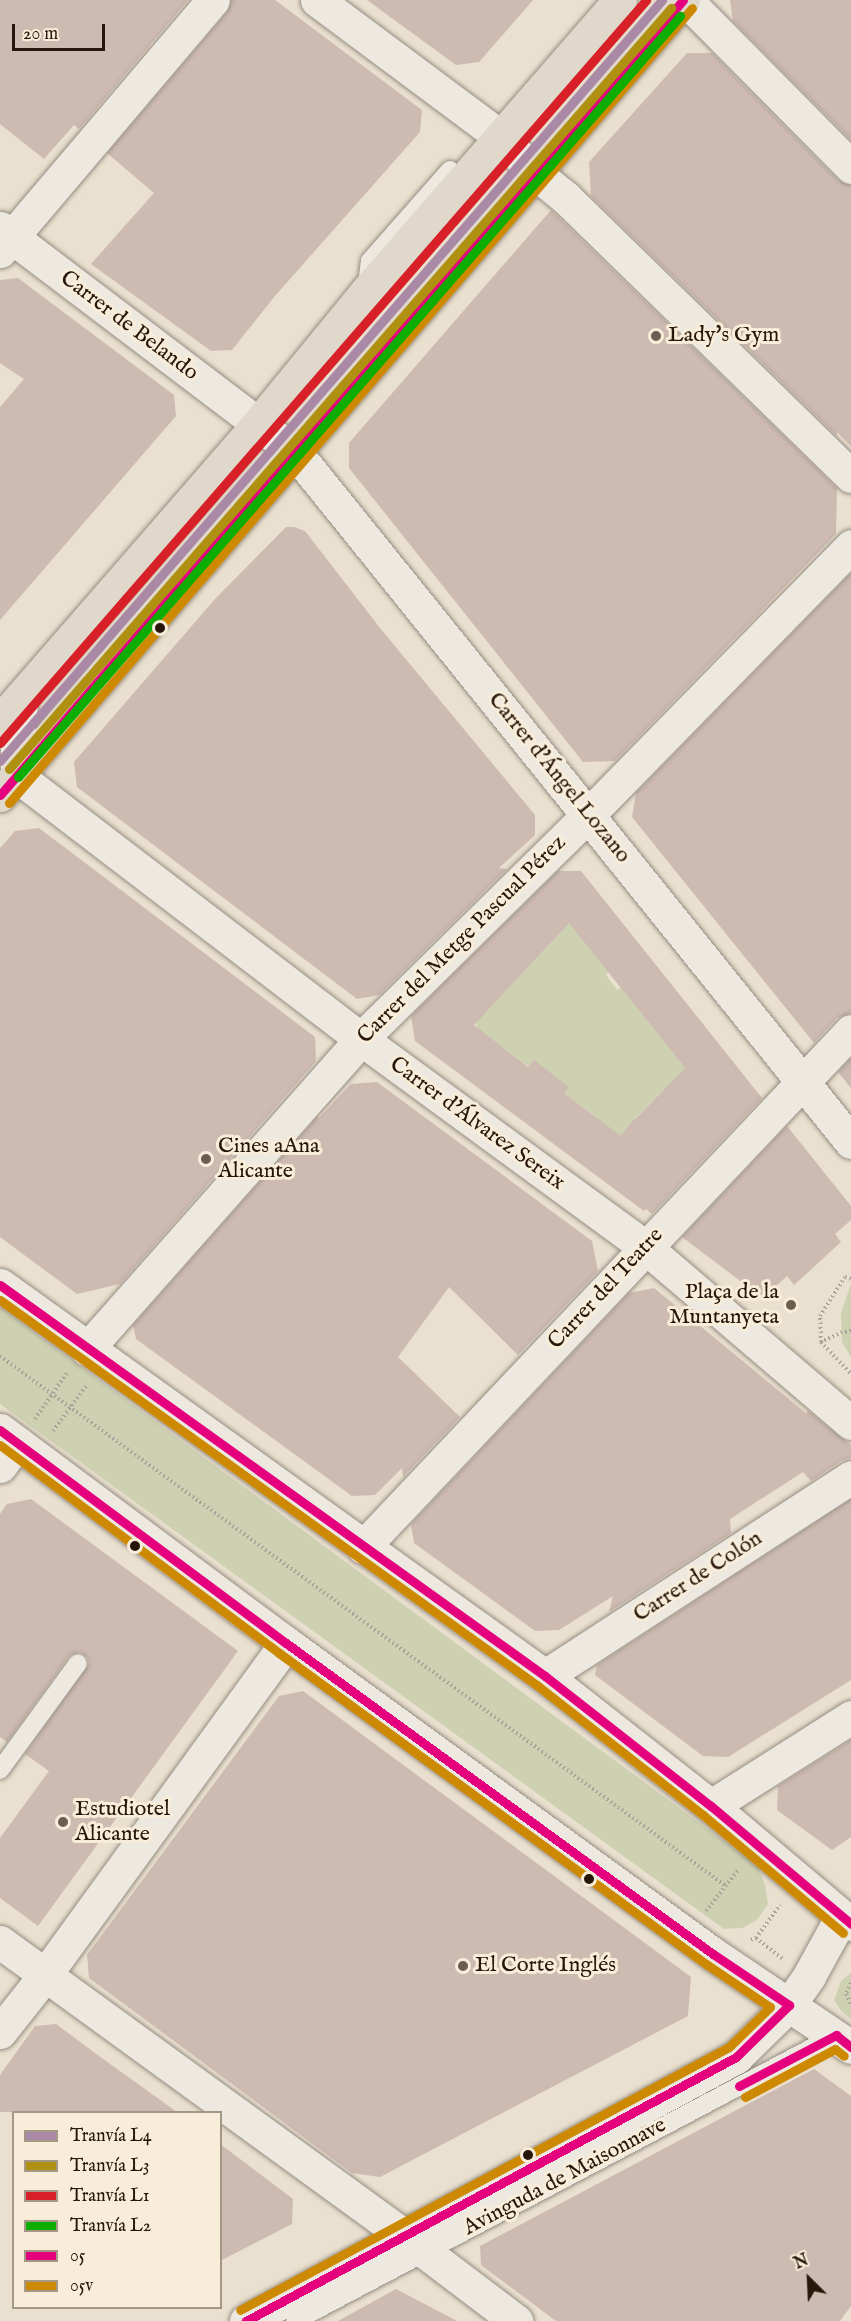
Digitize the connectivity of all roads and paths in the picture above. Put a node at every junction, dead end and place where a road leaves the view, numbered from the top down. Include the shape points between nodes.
1 (213, 0) edge
2 (317, 0) edge
3 (620, 0) edge
4 (684, 0) edge
5 (623, 91) dead end
6 (502, 138) junction
7 (851, 167) edge
8 (450, 170) dead end
9 (534, 172) junction
10 (4, 239) edge
11 (366, 292) junction
12 (258, 424) junction
13 (295, 452) junction
14 (851, 476) edge
15 (851, 546) edge
16 (22, 696) junction
17 (0, 721) edge
18 (8, 786) edge
19 (589, 814) junction
20 (851, 1031) edge
21 (362, 1040) junction
22 (804, 1082) junction
23 (851, 1142) edge
24 (645, 1247) junction
25 (851, 1273) edge
26 (845, 1277) junction
27 (851, 1279) edge
28 (0, 1286) edge
29 (851, 1331) edge
30 (821, 1342) junction
31 (87, 1349) junction
32 (0, 1356) edge
33 (851, 1374) edge
34 (88, 1383) dead end
35 (52, 1395) junction
36 (70, 1408) junction
37 (851, 1423) edge
38 (16, 1444) edge
39 (851, 1477) edge
40 (363, 1547) junction
41 (286, 1643) junction
42 (78, 1664) dead end
43 (545, 1676) junction
44 (851, 1717) edge
45 (0, 1770) edge
46 (711, 1806) junction
47 (740, 1867) dead end
48 (726, 1886) junction
49 (779, 1897) dead end
50 (704, 1914) dead end
51 (848, 1916) edge
52 (748, 1941) dead end
53 (0, 1942) edge
54 (45, 1975) junction
55 (851, 1983) edge
56 (789, 2005) junction
57 (851, 2005) edge
58 (0, 2032) edge
59 (843, 2041) edge
60 (414, 2244) junction
61 (246, 2321) edge
62 (295, 2321) edge
63 (516, 2321) edge

1 - 10 street
2 - 6 street
3 - 6 main road
4 - 5 lane via 679,30
4 - 7 street
4 - 9 main road
6 - 9 street
6 - 11 main road
8 - 11 lane via 370,261
9 - 13 main road
9 - 14 street via 566,198
10 - 12 street, Carrer de Belando
11 - 12 main road
12 - 13 street, Carrer d'Ángel Lozano
12 - 16 main road
13 - 18 main road
13 - 19 street, Carrer d'Ángel Lozano
15 - 19 street, Carrer del Metge Pascual Pérez
16 - 17 main road
16 - 18 street
18 - 21 street, Carrer d'Álvarez Sereix
19 - 21 street, Carrer del Metge Pascual Pérez
19 - 22 street, Carrer d'Ángel Lozano
20 - 22 street, Carrer del Teatre
21 - 24 street, Carrer d'Álvarez Sereix
21 - 31 street, Carrer del Metge Pascual Pérez
22 - 23 street, Carrer d'Ángel Lozano
22 - 24 street, Carrer del Teatre
24 - 37 street, Carrer d'Álvarez Sereix
24 - 40 street, Carrer del Teatre
25 - 26 path
26 - 27 path
26 - 30 path via 820,1316
28 - 31 street
29 - 30 path
30 - 33 path
31 - 35 path
31 - 40 street
32 - 35 path
34 - 36 path
35 - 36 path
35 - 38 path
36 - 38 path
36 - 48 path
38 - 41 street
39 - 43 street, Carrer de Colón
40 - 43 street
41 - 54 street
41 - 56 street
42 - 45 lane
43 - 46 street
44 - 46 street
46 - 51 street
47 - 48 path
48 - 50 path
49 - 52 path via 780,1907 756,1938
51 - 56 street, Avinguda de Maisonnave
53 - 54 street
54 - 58 street
54 - 60 street
55 - 57 path via 846,1994
56 - 59 street
56 - 60 street, Avinguda de Maisonnave via 736,2057
59 - 60 lane, Avinguda de Maisonnave
60 - 61 street, Avinguda de Maisonnave
60 - 62 lane, Avinguda de Maisonnave
60 - 63 street

